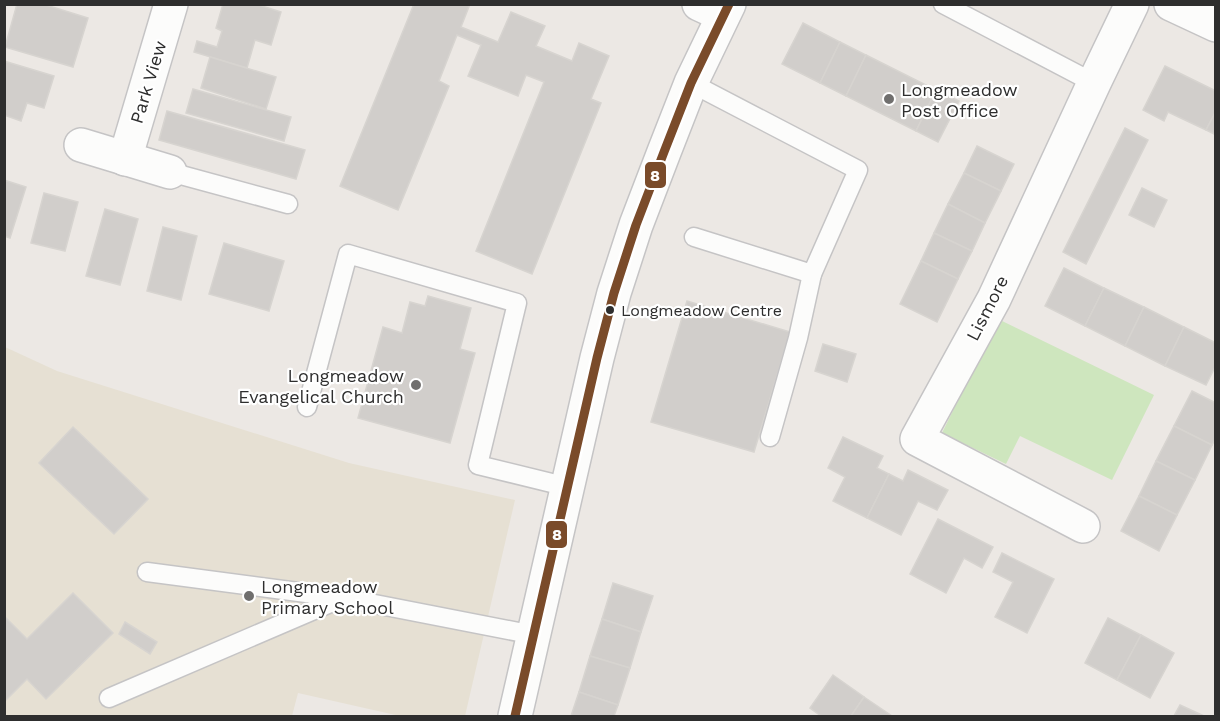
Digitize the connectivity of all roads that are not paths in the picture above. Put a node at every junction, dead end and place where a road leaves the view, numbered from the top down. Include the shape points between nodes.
1 (171, 4) edge
2 (943, 4) edge
3 (1132, 4) edge
4 (1171, 4) edge
5 (717, 8) edge
6 (1215, 26) edge
7 (692, 83) junction
8 (1094, 83) junction
9 (81, 145) dead end
10 (125, 159) junction
11 (170, 172) joint
12 (288, 204) dead end
13 (694, 237) dead end
14 (812, 273) junction
15 (307, 407) dead end
16 (770, 437) dead end
17 (568, 487) junction
18 (1083, 526) dead end
19 (147, 572) dead end
20 (344, 598) junction
21 (534, 635) junction
22 (109, 698) dead end
23 (515, 717) edge

1 - 10 street, Park View
2 - 8 lane
3 - 8 street, Lismore
4 - 6 street
5 - 7 street
7 - 14 lane via 858,170
7 - 17 street via 636,225 614,293
8 - 18 street, Lismore via 994,299 917,439
9 - 10 street
10 - 11 street
11 - 12 lane
13 - 14 lane
14 - 16 lane
15 - 17 lane via 348,254 517,303 478,465
17 - 21 street
19 - 20 lane
20 - 21 lane
20 - 22 lane
21 - 23 street

